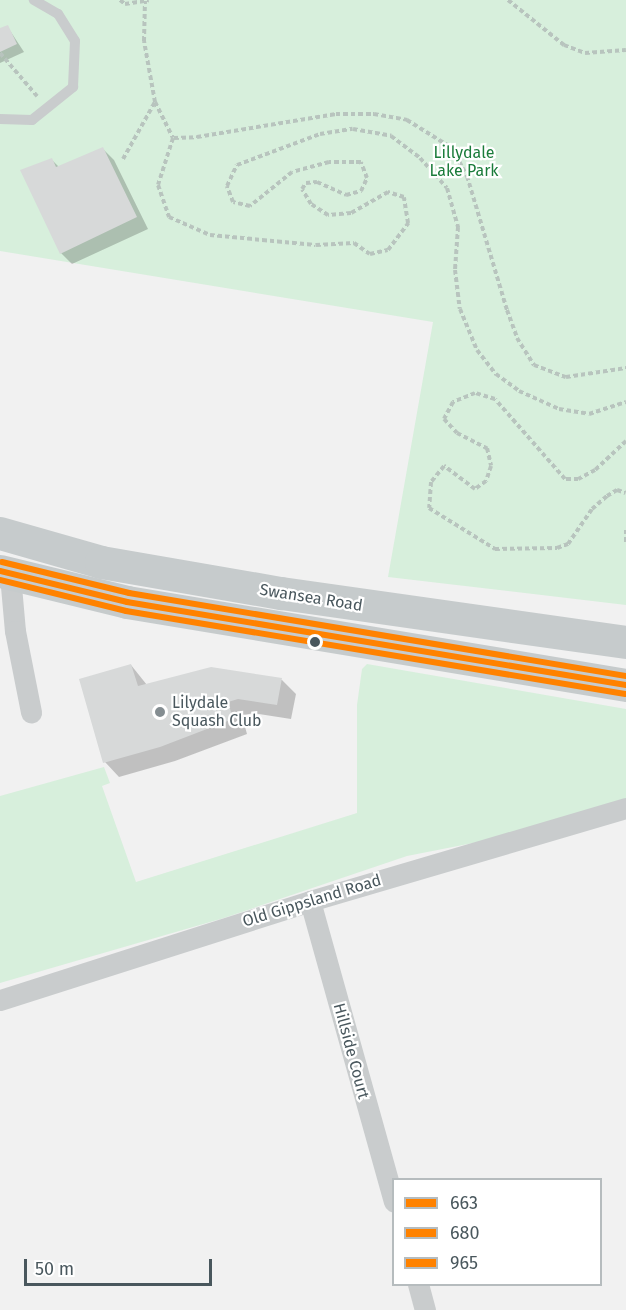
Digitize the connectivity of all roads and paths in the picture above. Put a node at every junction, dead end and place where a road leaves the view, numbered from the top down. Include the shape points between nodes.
1 (34, 0) edge
2 (120, 0) edge
3 (147, 0) edge
4 (508, 0) edge
5 (626, 50) edge
6 (0, 53) edge
7 (155, 102) junction
8 (47, 108) junction
9 (0, 119) edge
10 (173, 138) junction
11 (123, 159) dead end
12 (626, 368) edge
13 (626, 402) edge
14 (626, 441) edge
15 (626, 493) edge
16 (626, 530) edge
17 (0, 533) edge
18 (626, 545) edge
19 (5, 573) edge
20 (626, 642) edge
21 (626, 686) edge
22 (31, 712) dead end
23 (626, 808) edge
24 (309, 901) junction
25 (0, 1000) edge
26 (392, 1197) edge
27 (419, 1286) edge
28 (425, 1310) edge

1 - 8 lane via 58,14 75,41 73,87
2 - 3 path via 125,4
3 - 7 path via 144,41
4 - 5 path via 564,45 585,53
6 - 8 path
7 - 10 path
7 - 11 path
8 - 9 lane via 32,120
10 - 12 path via 336,114 374,114 407,120 452,148 467,176 507,310 517,338 534,365 566,377
10 - 13 path via 158,185 169,217 210,235 316,245 354,243 370,254 388,250 408,223 404,197 388,192 351,213 328,215 311,204 302,189 306,183 317,182 346,195 361,191 367,178 361,162 329,162 292,172 250,206 232,202 228,186 237,165 320,134 353,129 391,136 420,158 447,188 458,227 455,270 460,309 477,350 496,374 519,391 559,409 589,414
14 - 15 path via 594,470 578,479 565,479 495,399 475,393 453,402 444,419 457,433 487,448 491,466 486,480 475,489 444,466 431,482 429,508 495,549 557,548 568,544 592,509 607,496 617,490
16 - 18 path
17 - 20 main road, Swansea Road via 70,555 246,587
19 - 21 main road, Swansea Road via 127,602
19 - 22 street
23 - 24 street, Old Gippsland Road
24 - 25 street, Old Gippsland Road
24 - 26 street, Hillside Court
27 - 28 street

